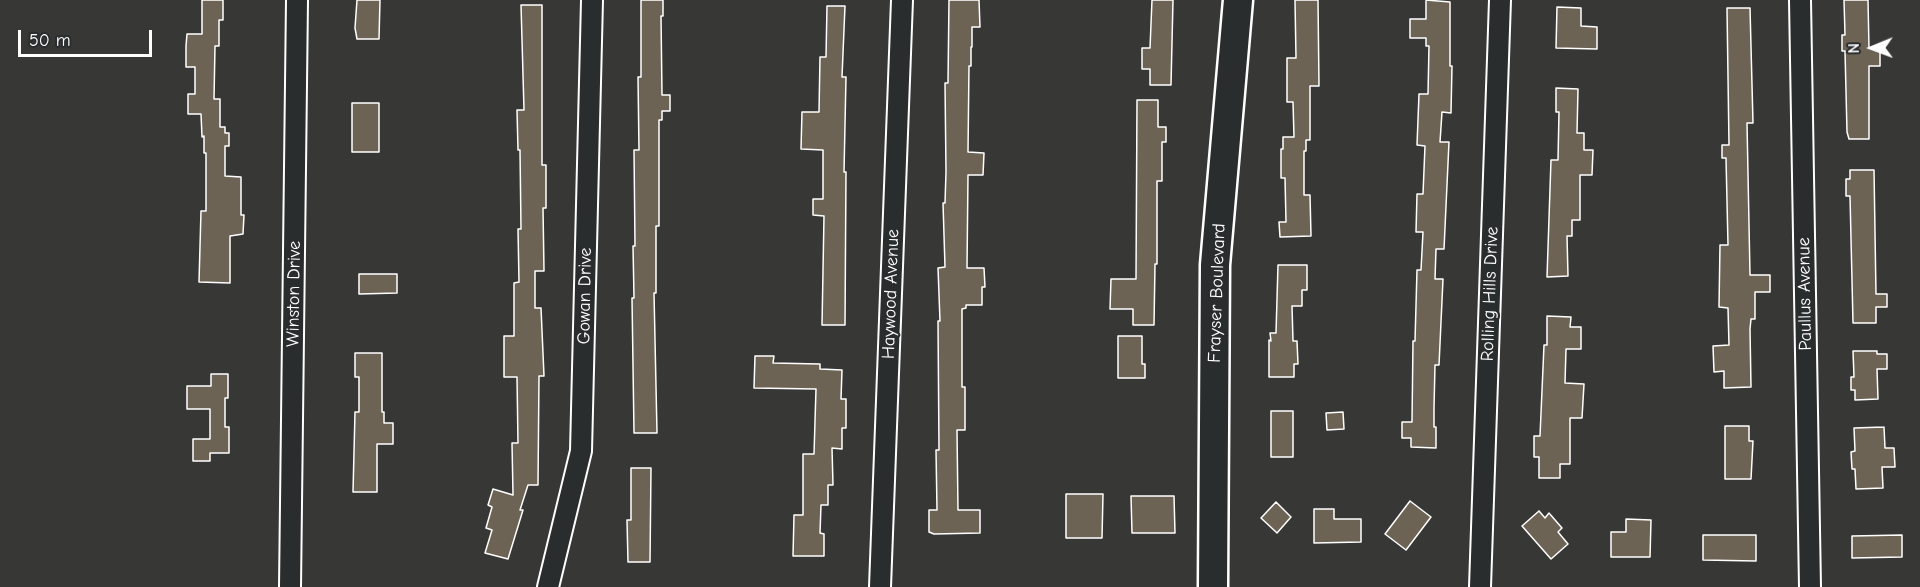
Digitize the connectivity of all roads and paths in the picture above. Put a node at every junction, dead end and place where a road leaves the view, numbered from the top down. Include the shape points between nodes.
1 (297, 0) edge
2 (592, 0) edge
3 (902, 0) edge
4 (1238, 0) edge
5 (1500, 0) edge
6 (1800, 0) edge
7 (290, 587) edge
8 (548, 587) edge
9 (880, 587) edge
10 (1213, 587) edge
11 (1480, 587) edge
12 (1810, 587) edge

1 - 7 street, Winston Drive
2 - 8 street, Gowan Drive via 581,451
3 - 9 street, Haywood Avenue
4 - 10 main road, Frayser Boulevard via 1215,266
5 - 11 street, Rolling Hills Drive
6 - 12 street, Paullus Avenue

